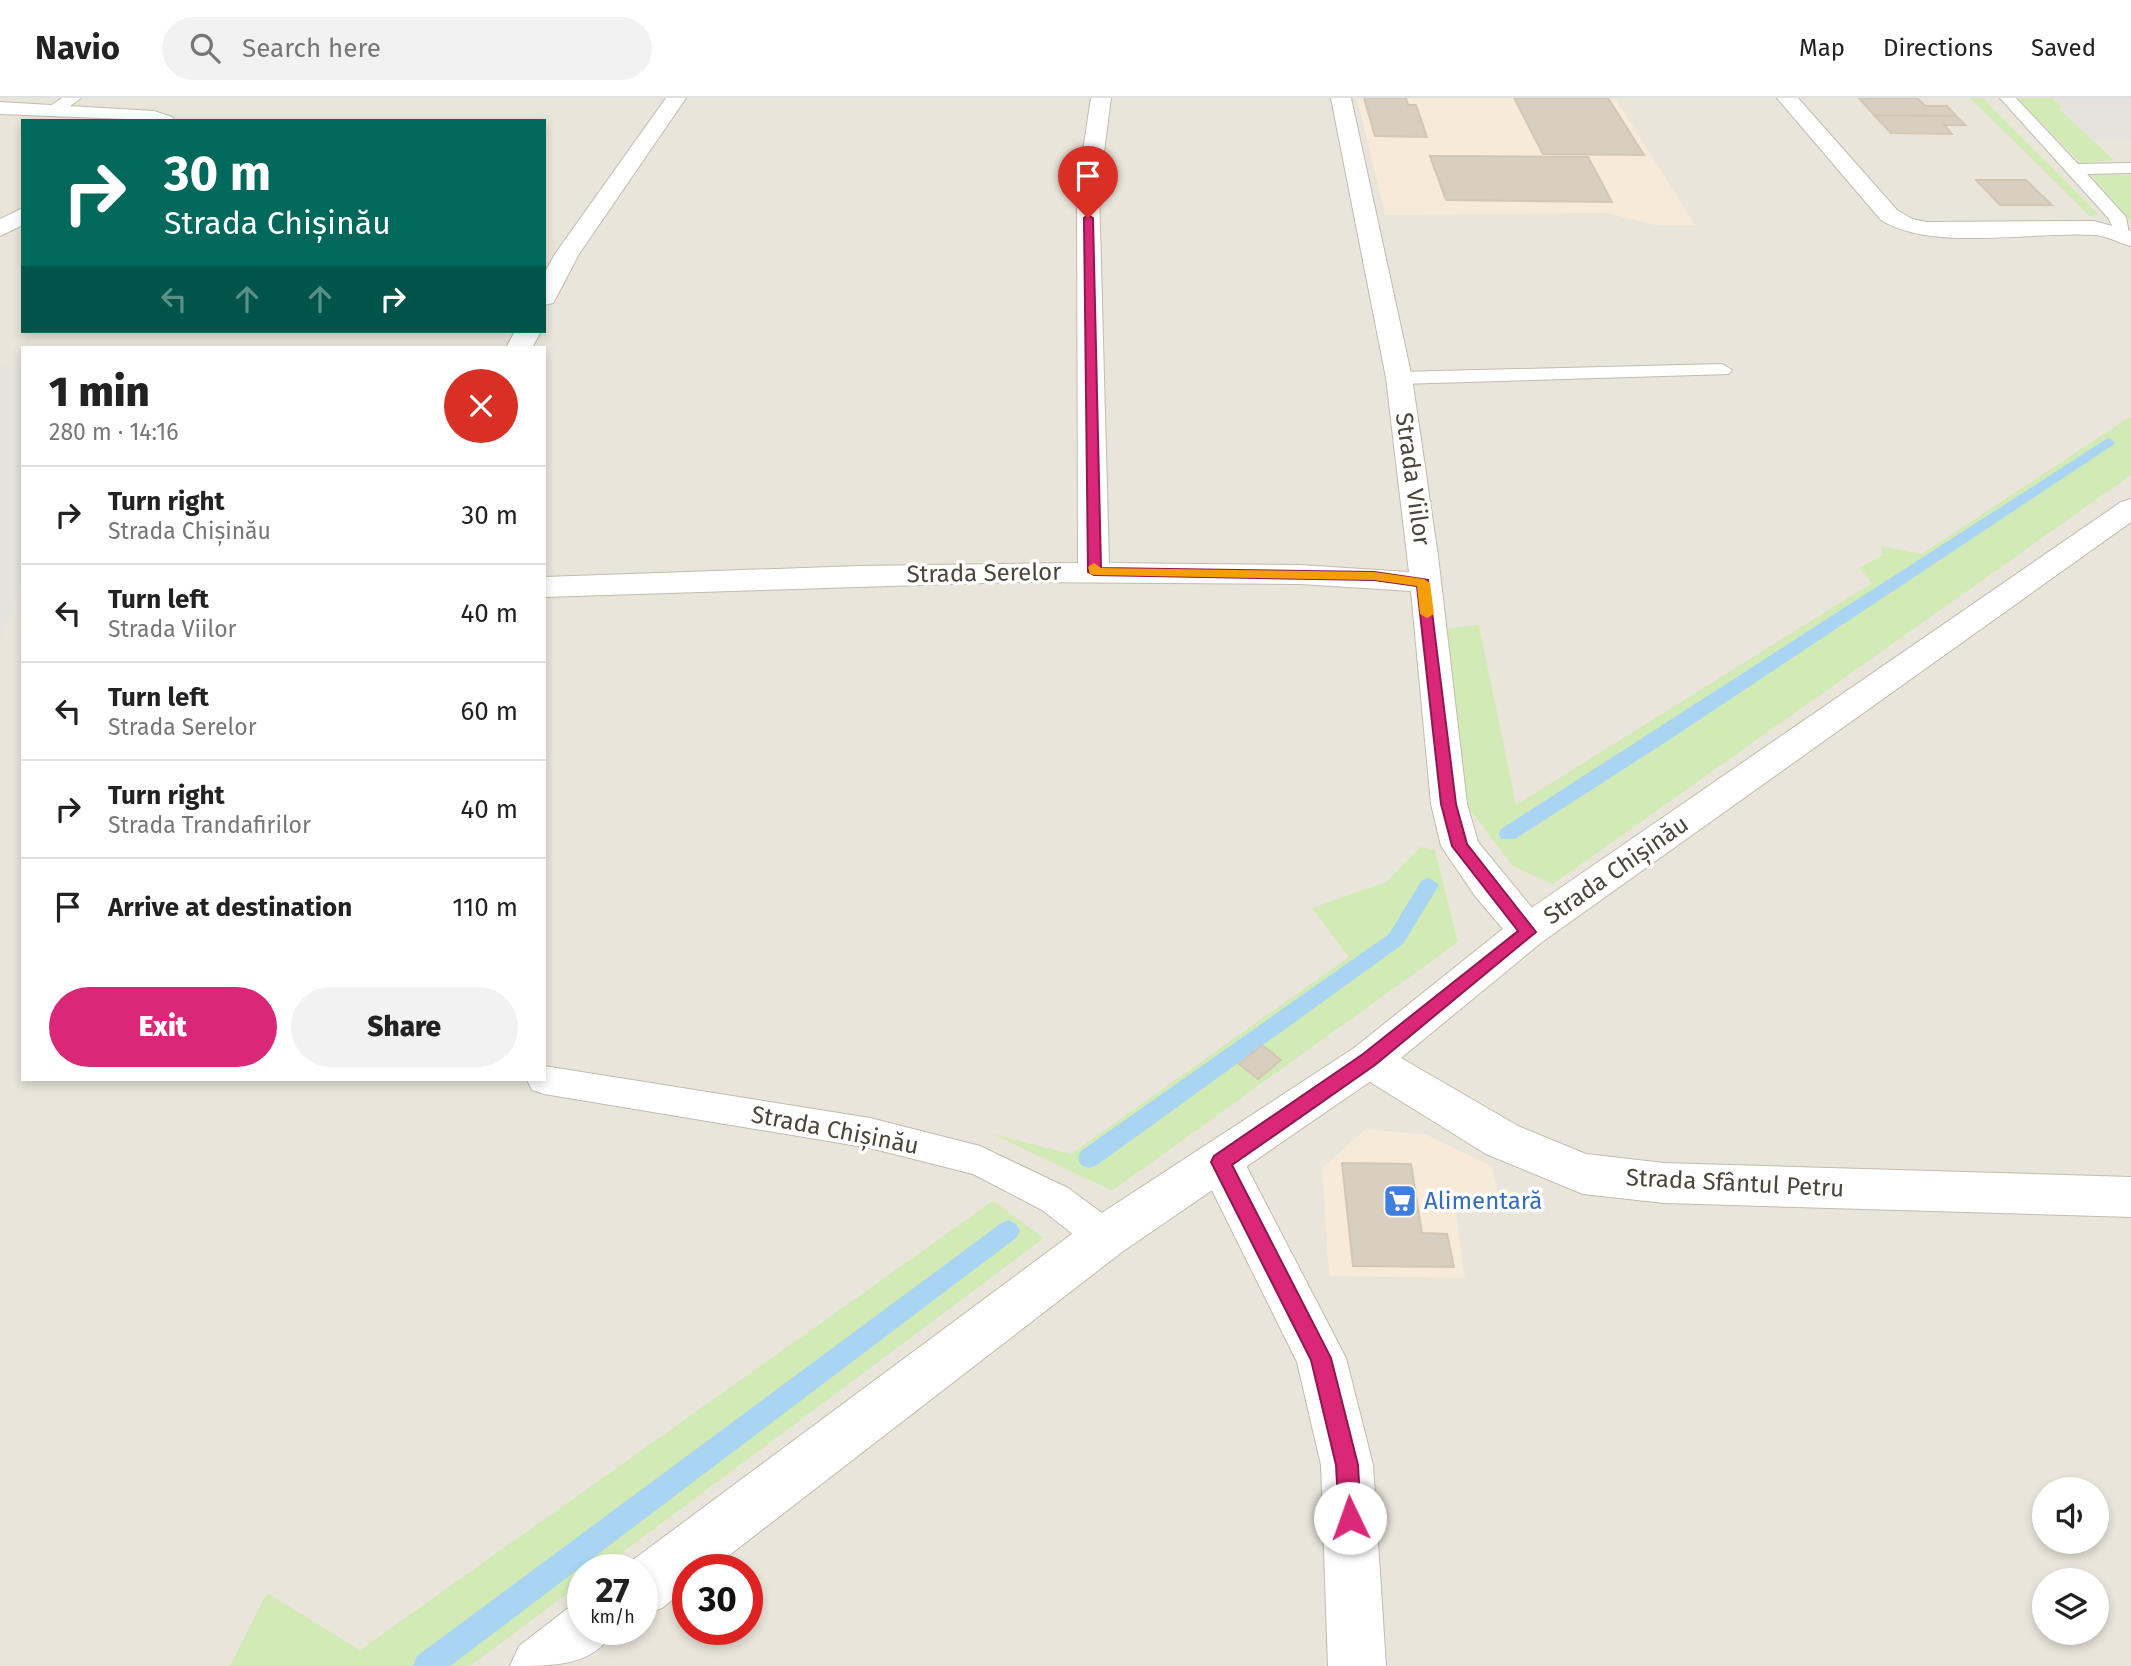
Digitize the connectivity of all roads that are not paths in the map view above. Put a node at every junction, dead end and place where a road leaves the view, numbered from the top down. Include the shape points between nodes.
1 (676, 98) edge
2 (1101, 98) edge
3 (1341, 98) edge
4 (1787, 98) edge
5 (2008, 98) edge
6 (65, 104) edge
7 (0, 108) edge
8 (160, 119) edge
9 (2131, 167) edge
10 (2073, 169) junction
11 (21, 216) edge
12 (0, 229) edge
13 (2128, 237) edge
14 (546, 294) edge
15 (1722, 370) dead end
16 (1399, 378) junction
17 (2131, 508) edge
18 (1094, 572) junction
19 (1424, 583) junction
20 (546, 587) edge
21 (1528, 932) junction
22 (1369, 1060) junction
23 (546, 1080) edge
24 (1221, 1162) junction
25 (2131, 1197) edge
26 (1105, 1237) junction
27 (658, 1576) edge
28 (567, 1644) edge
29 (539, 1666) edge
30 (1357, 1666) edge

1 - 14 street via 567,254
2 - 18 street via 1088,190
3 - 16 street, Strada Viilor
4 - 13 street via 1889,215 1905,225 1927,229 2094,228
5 - 10 lane
6 - 7 street
6 - 8 street
9 - 10 lane
10 - 13 lane via 2117,217
11 - 12 street
15 - 16 lane, Strada Viilor
16 - 19 street, Strada Viilor
17 - 21 street, Strada Chișinău
18 - 19 street, Strada Serelor via 1374,576
18 - 20 street, Strada Serelor via 899,573
19 - 21 street, Strada Viilor via 1449,804 1460,846
21 - 22 street, Strada Chișinău
22 - 24 street, Strada Chișinău
22 - 25 street, Strada Sfântul Petru via 1502,1140 1583,1174 1664,1183
23 - 26 lane, Strada Chișinău via 870,1133 979,1161 1055,1199
24 - 26 street, Strada Chișinău
24 - 30 street via 1321,1358 1347,1465
26 - 27 street, Strada Chișinău
28 - 29 street

